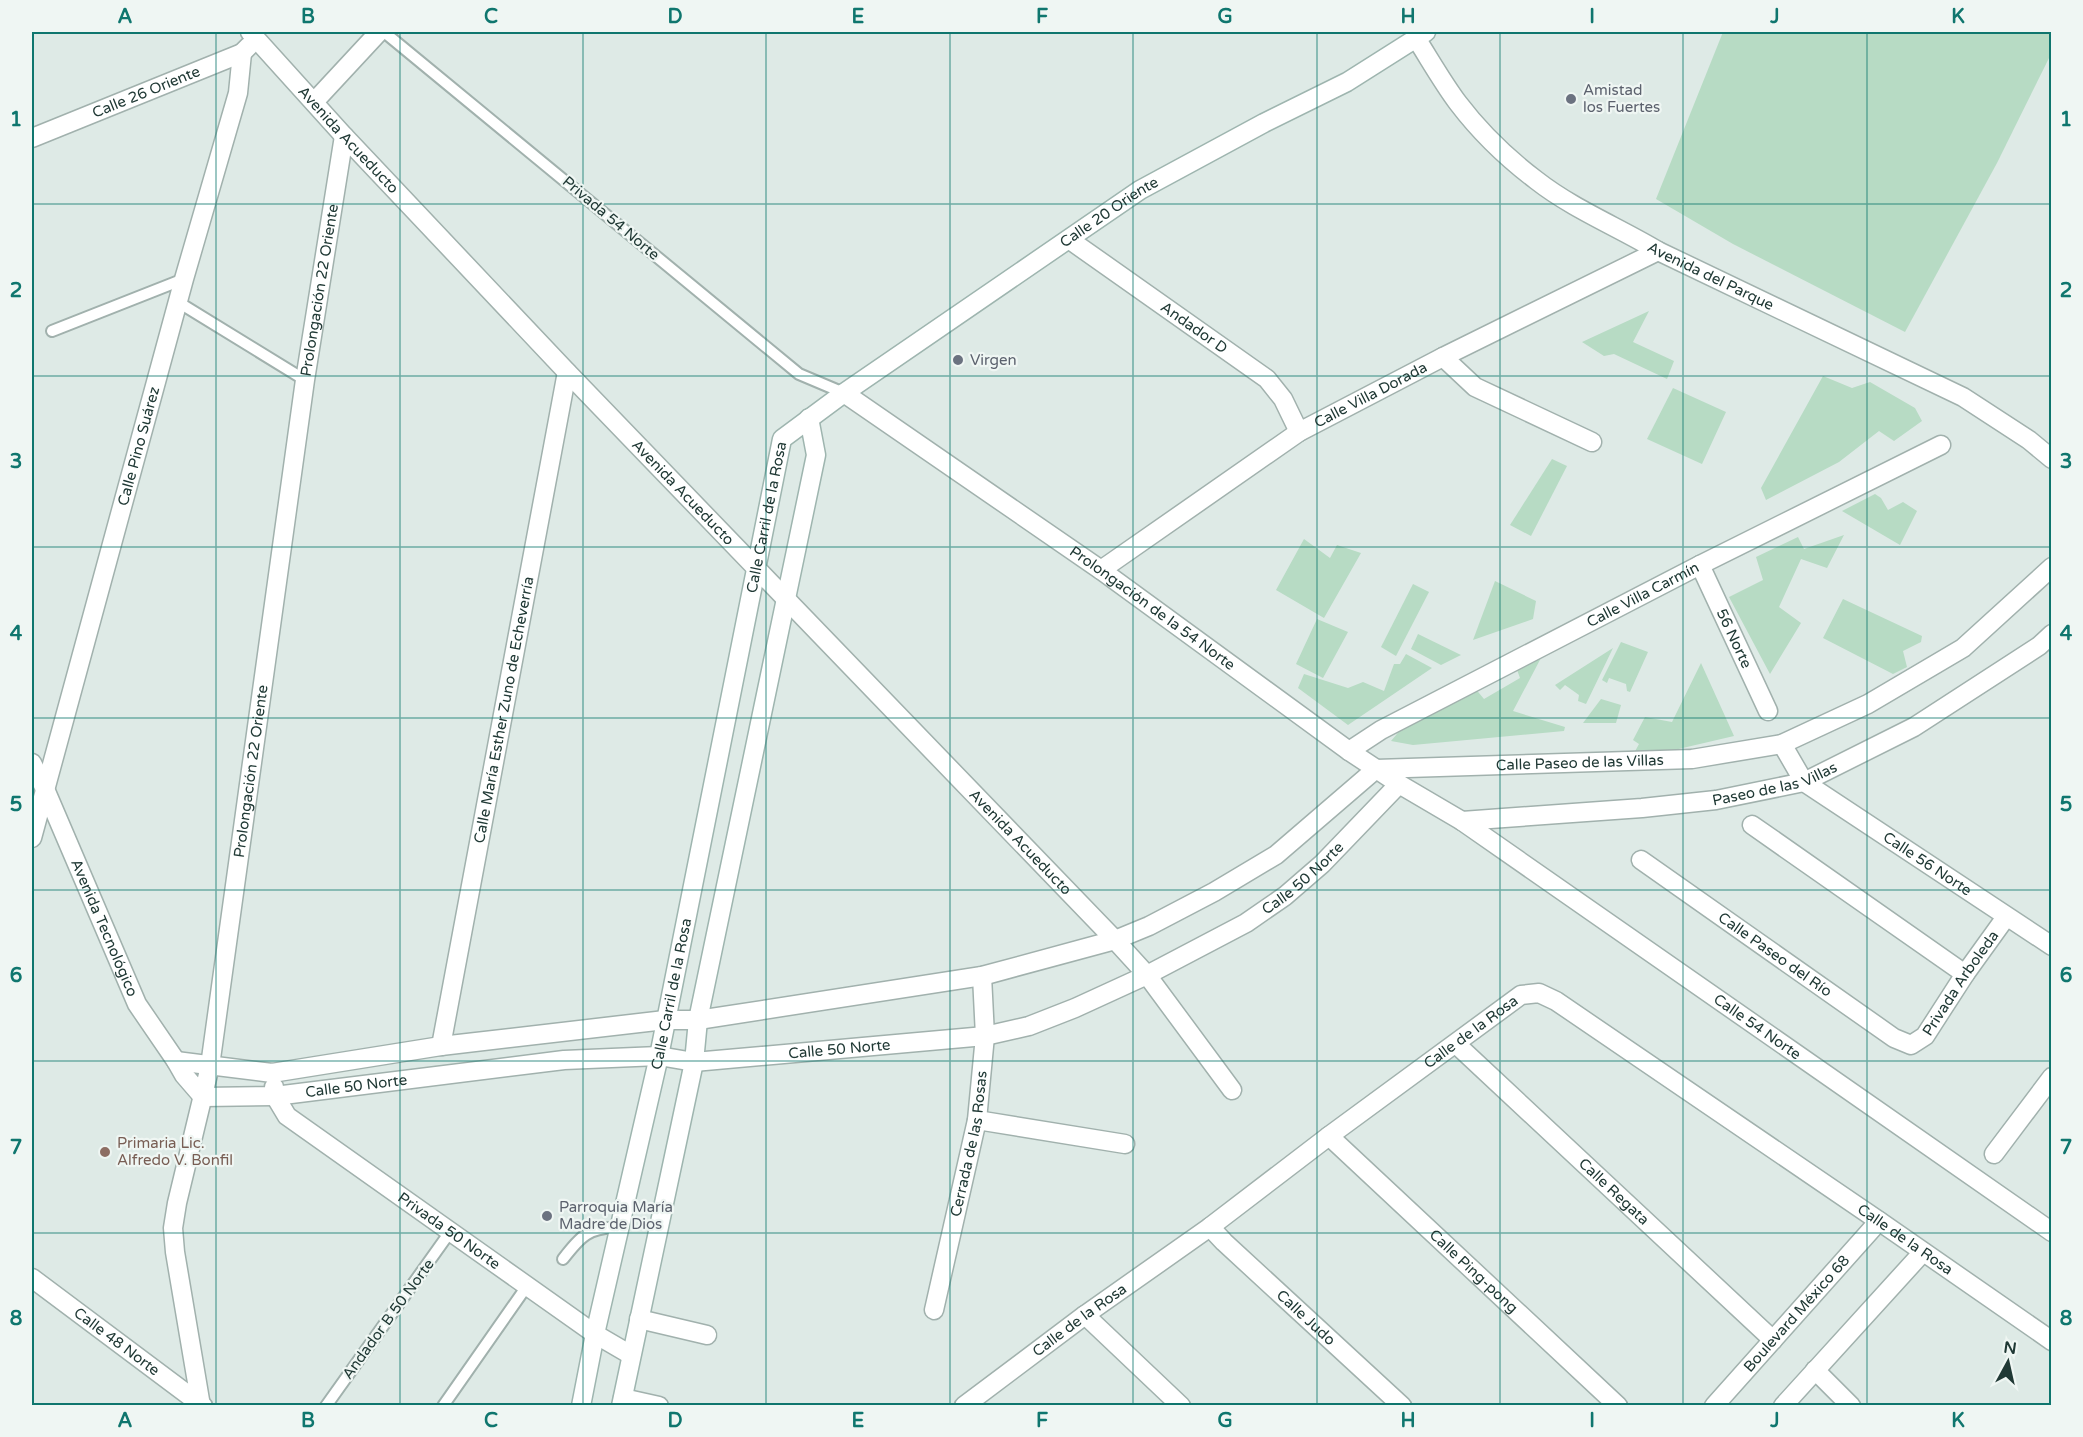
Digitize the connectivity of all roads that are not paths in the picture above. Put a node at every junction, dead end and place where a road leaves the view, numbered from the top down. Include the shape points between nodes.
1 (379, 32) edge
2 (384, 32) edge
3 (253, 35) edge
4 (1421, 35) edge
5 (242, 53) junction
6 (314, 102) junction
7 (344, 136) junction
8 (32, 138) edge
9 (1070, 240) junction
10 (1658, 251) junction
11 (184, 279) junction
12 (178, 302) junction
13 (52, 331) dead end
14 (1443, 357) junction
15 (567, 372) junction
16 (305, 380) junction
17 (844, 393) junction
18 (809, 418) junction
19 (1299, 432) junction
20 (1592, 442) dead end
21 (1941, 445) dead end
22 (2052, 459) edge
23 (1700, 565) junction
24 (756, 567) junction
25 (2052, 567) edge
26 (1101, 570) junction
27 (785, 597) junction
28 (2052, 634) edge
29 (1768, 711) dead end
30 (1782, 744) junction
31 (1349, 751) junction
32 (32, 763) edge
33 (1376, 769) junction
34 (1804, 782) junction
35 (1399, 784) junction
36 (45, 789) junction
37 (1462, 821) junction
38 (1752, 825) dead end
39 (32, 838) edge
40 (1641, 860) dead end
41 (2006, 917) junction
42 (1115, 940) junction
43 (2052, 946) edge
44 (1965, 974) junction
45 (1147, 975) junction
46 (982, 976) junction
47 (665, 1020) junction
48 (698, 1020) junction
49 (985, 1036) junction
50 (1455, 1044) junction
51 (1911, 1045) joint
52 (441, 1046) junction
53 (659, 1056) junction
54 (176, 1061) junction
55 (693, 1062) junction
56 (210, 1066) junction
57 (273, 1073) junction
58 (2052, 1077) edge
59 (1232, 1090) dead end
60 (203, 1096) junction
61 (274, 1096) junction
62 (977, 1120) junction
63 (1329, 1136) junction
64 (1125, 1144) dead end
65 (1994, 1154) dead end
66 (1879, 1221) junction
67 (1210, 1227) junction
68 (619, 1228) junction
69 (450, 1232) junction
70 (2052, 1232) edge
71 (1923, 1252) junction
72 (564, 1259) dead end
73 (32, 1278) edge
74 (527, 1286) junction
75 (934, 1310) dead end
76 (1085, 1315) junction
77 (639, 1319) junction
78 (595, 1334) junction
79 (707, 1335) dead end
80 (1773, 1340) junction
81 (2052, 1341) edge
82 (631, 1355) junction
83 (1815, 1370) junction
84 (622, 1402) edge
85 (202, 1405) edge
86 (326, 1406) edge
87 (443, 1406) edge
88 (581, 1406) edge
89 (659, 1406) edge
90 (964, 1406) edge
91 (1181, 1406) edge
92 (1402, 1406) edge
93 (1618, 1406) edge
94 (1714, 1406) edge
95 (1783, 1406) edge
96 (1851, 1406) edge

1 - 6 street
2 - 17 lane, Privada 54 Norte via 799,374
3 - 5 street, Calle 26 Oriente
3 - 6 street, Avenida Acueducto
4 - 9 street, Calle 20 Oriente via 1347,82 1140,190
4 - 10 street, Avenida del Parque via 1458,104 1490,141 1537,181
5 - 8 street, Calle 26 Oriente
5 - 11 street, Calle Pino Suárez via 238,93
6 - 7 street, Avenida Acueducto
7 - 15 street, Avenida Acueducto
7 - 16 street, Prolongación 22 Oriente
9 - 17 street, Calle 20 Oriente
9 - 19 street, Andador D via 1267,378 1283,399
10 - 14 street, Calle Villa Dorada
10 - 22 street, Avenida del Parque via 1963,397
11 - 12 street, Calle Pino Suárez
11 - 13 lane
12 - 16 lane
12 - 36 street, Calle Pino Suárez
14 - 19 street, Calle Villa Dorada
14 - 20 street via 1475,387
15 - 24 street, Avenida Acueducto
15 - 52 street, Calle María Esther Zuno de Echeverría
16 - 56 street, Prolongación 22 Oriente
17 - 18 street, Calle 20 Oriente
17 - 26 street, Prolongación de la 54 Norte
18 - 24 street, Calle Carril de la Rosa via 783,440
18 - 27 street, Calle Carril de la Rosa via 816,455
19 - 26 street, Calle Villa Dorada
21 - 23 street, Calle Villa Carmín
23 - 29 street, 56 Norte
23 - 31 street, Calle Villa Carmín via 1381,729
24 - 27 street, Avenida Acueducto
24 - 47 street, Calle Carril de la Rosa
25 - 30 street via 1963,648 1869,704
26 - 31 street, Prolongación de la 54 Norte
27 - 42 street, Avenida Acueducto
27 - 48 street, Calle Carril de la Rosa
28 - 34 street, Paseo de las Villas via 1914,727
30 - 33 street, Calle Paseo de las Villas via 1692,759
30 - 34 street
31 - 33 street, Prolongación de la 54 Norte
32 - 36 street
33 - 35 street, Prolongación de la 54 Norte
33 - 42 street, Calle 50 Norte via 1276,855 1214,892
34 - 37 street, Paseo de las Villas via 1716,800
34 - 41 street, Calle 56 Norte
35 - 37 street, Prolongación de la 54 Norte
35 - 45 street, Calle 50 Norte via 1322,864 1285,896 1246,923
36 - 39 street, Calle Pino Suárez
36 - 54 street, Avenida Tecnológico via 137,1004
37 - 70 street, Calle 54 Norte
38 - 44 street
40 - 51 street, Calle Paseo del Río via 1894,1038
41 - 43 street, Calle 56 Norte
41 - 44 street, Privada Arboleda
42 - 45 street, Avenida Acueducto
42 - 46 street, Calle 50 Norte
44 - 51 street, Privada Arboleda via 1925,1036
45 - 49 street, Calle 50 Norte via 1029,1026
45 - 59 street, Avenida Acueducto
46 - 48 street, Calle 50 Norte
46 - 49 street, Cerrada de las Rosas
47 - 48 street, Calle 50 Norte
47 - 52 street, Calle 50 Norte
47 - 53 street, Calle Carril de la Rosa
48 - 55 street, Calle Carril de la Rosa
49 - 55 street, Calle 50 Norte
49 - 62 street, Cerrada de las Rosas
50 - 63 street, Calle de la Rosa
50 - 66 street, Calle de la Rosa via 1521,995 1539,993
50 - 80 street, Calle Regata
52 - 57 street, Calle 50 Norte
53 - 55 street, Calle 50 Norte
53 - 61 street, Calle 50 Norte via 564,1060
53 - 68 street, Calle Carril de la Rosa
54 - 56 street
54 - 60 street, Avenida Tecnológico
55 - 77 street, Calle Carril de la Rosa
56 - 57 street, Calle 50 Norte
56 - 60 street, Prolongación 22 Oriente
57 - 61 street
58 - 65 street
60 - 61 street, Calle 50 Norte
60 - 85 street, Prolongación 22 Oriente via 173,1228
61 - 69 street, Privada 50 Norte via 287,1116
62 - 64 street
62 - 75 street, Cerrada de las Rosas
63 - 67 street, Calle de la Rosa
63 - 93 street, Calle Ping-pong
66 - 71 street, Calle de la Rosa
66 - 80 street, Boulevard México 68
67 - 76 street, Calle de la Rosa
67 - 92 street, Calle Judo
68 - 72 lane via 592,1230
68 - 78 street, Calle Carril de la Rosa
69 - 74 street, Privada 50 Norte
69 - 86 lane, Andador B 50 Norte
71 - 81 street, Calle de la Rosa
71 - 83 street
73 - 85 street, Calle 48 Norte
74 - 78 street, Privada 50 Norte
74 - 87 lane
76 - 90 street, Calle de la Rosa
76 - 91 street
77 - 79 street
77 - 82 street, Calle Carril de la Rosa
78 - 82 street, Privada 50 Norte
78 - 88 street, Calle Carril de la Rosa
80 - 94 street, Boulevard México 68
82 - 84 street, Calle Carril de la Rosa
83 - 95 street
83 - 96 street
84 - 89 street

